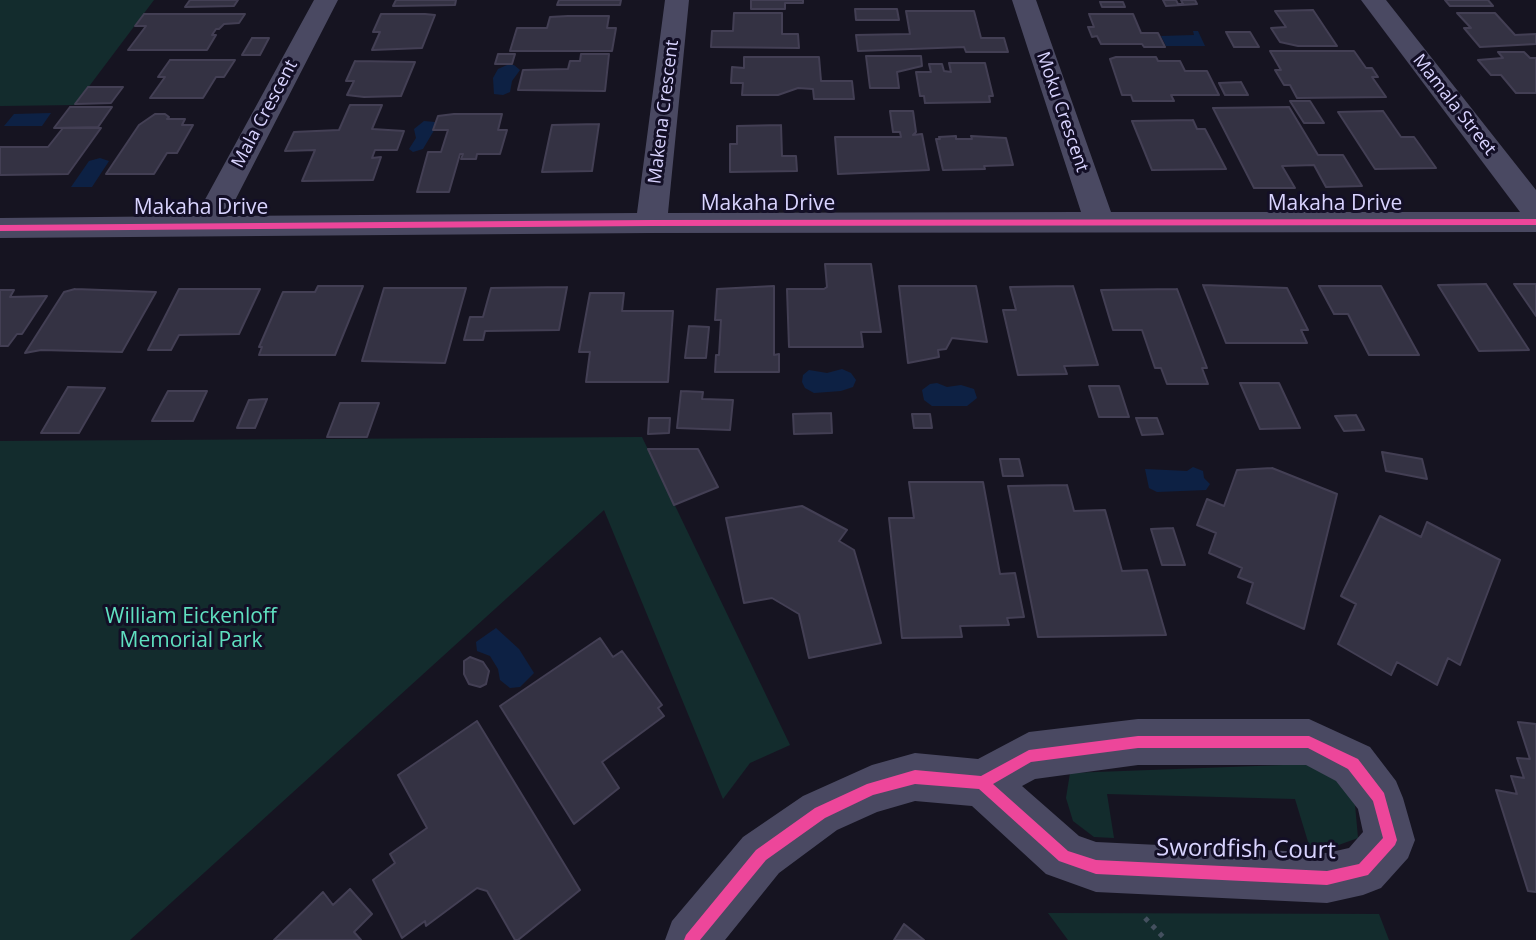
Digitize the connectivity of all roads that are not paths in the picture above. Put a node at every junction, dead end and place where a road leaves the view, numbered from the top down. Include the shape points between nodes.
1 (326, 0) edge
2 (677, 0) edge
3 (1024, 0) edge
4 (1373, 0) edge
5 (1536, 211) edge
6 (1536, 222) edge
7 (651, 223) junction
8 (1100, 225) junction
9 (0, 228) edge
10 (205, 228) junction
11 (982, 783) junction
12 (691, 940) edge

1 - 10 street, Mala Crescent
2 - 7 street, Makena Crescent
3 - 8 street, Moku Crescent
4 - 5 street, Mamala Street
6 - 8 street, Makaha Drive
7 - 8 street, Makaha Drive
7 - 10 street, Makaha Drive
9 - 10 street, Makaha Drive
11 - 11 street, Swordfish Court via 1064,856 1096,867 1327,878 1363,870 1390,840 1379,798 1353,764 1309,741 1138,742 1056,752 1029,756
11 - 12 street via 915,777 872,789 820,813 761,855

